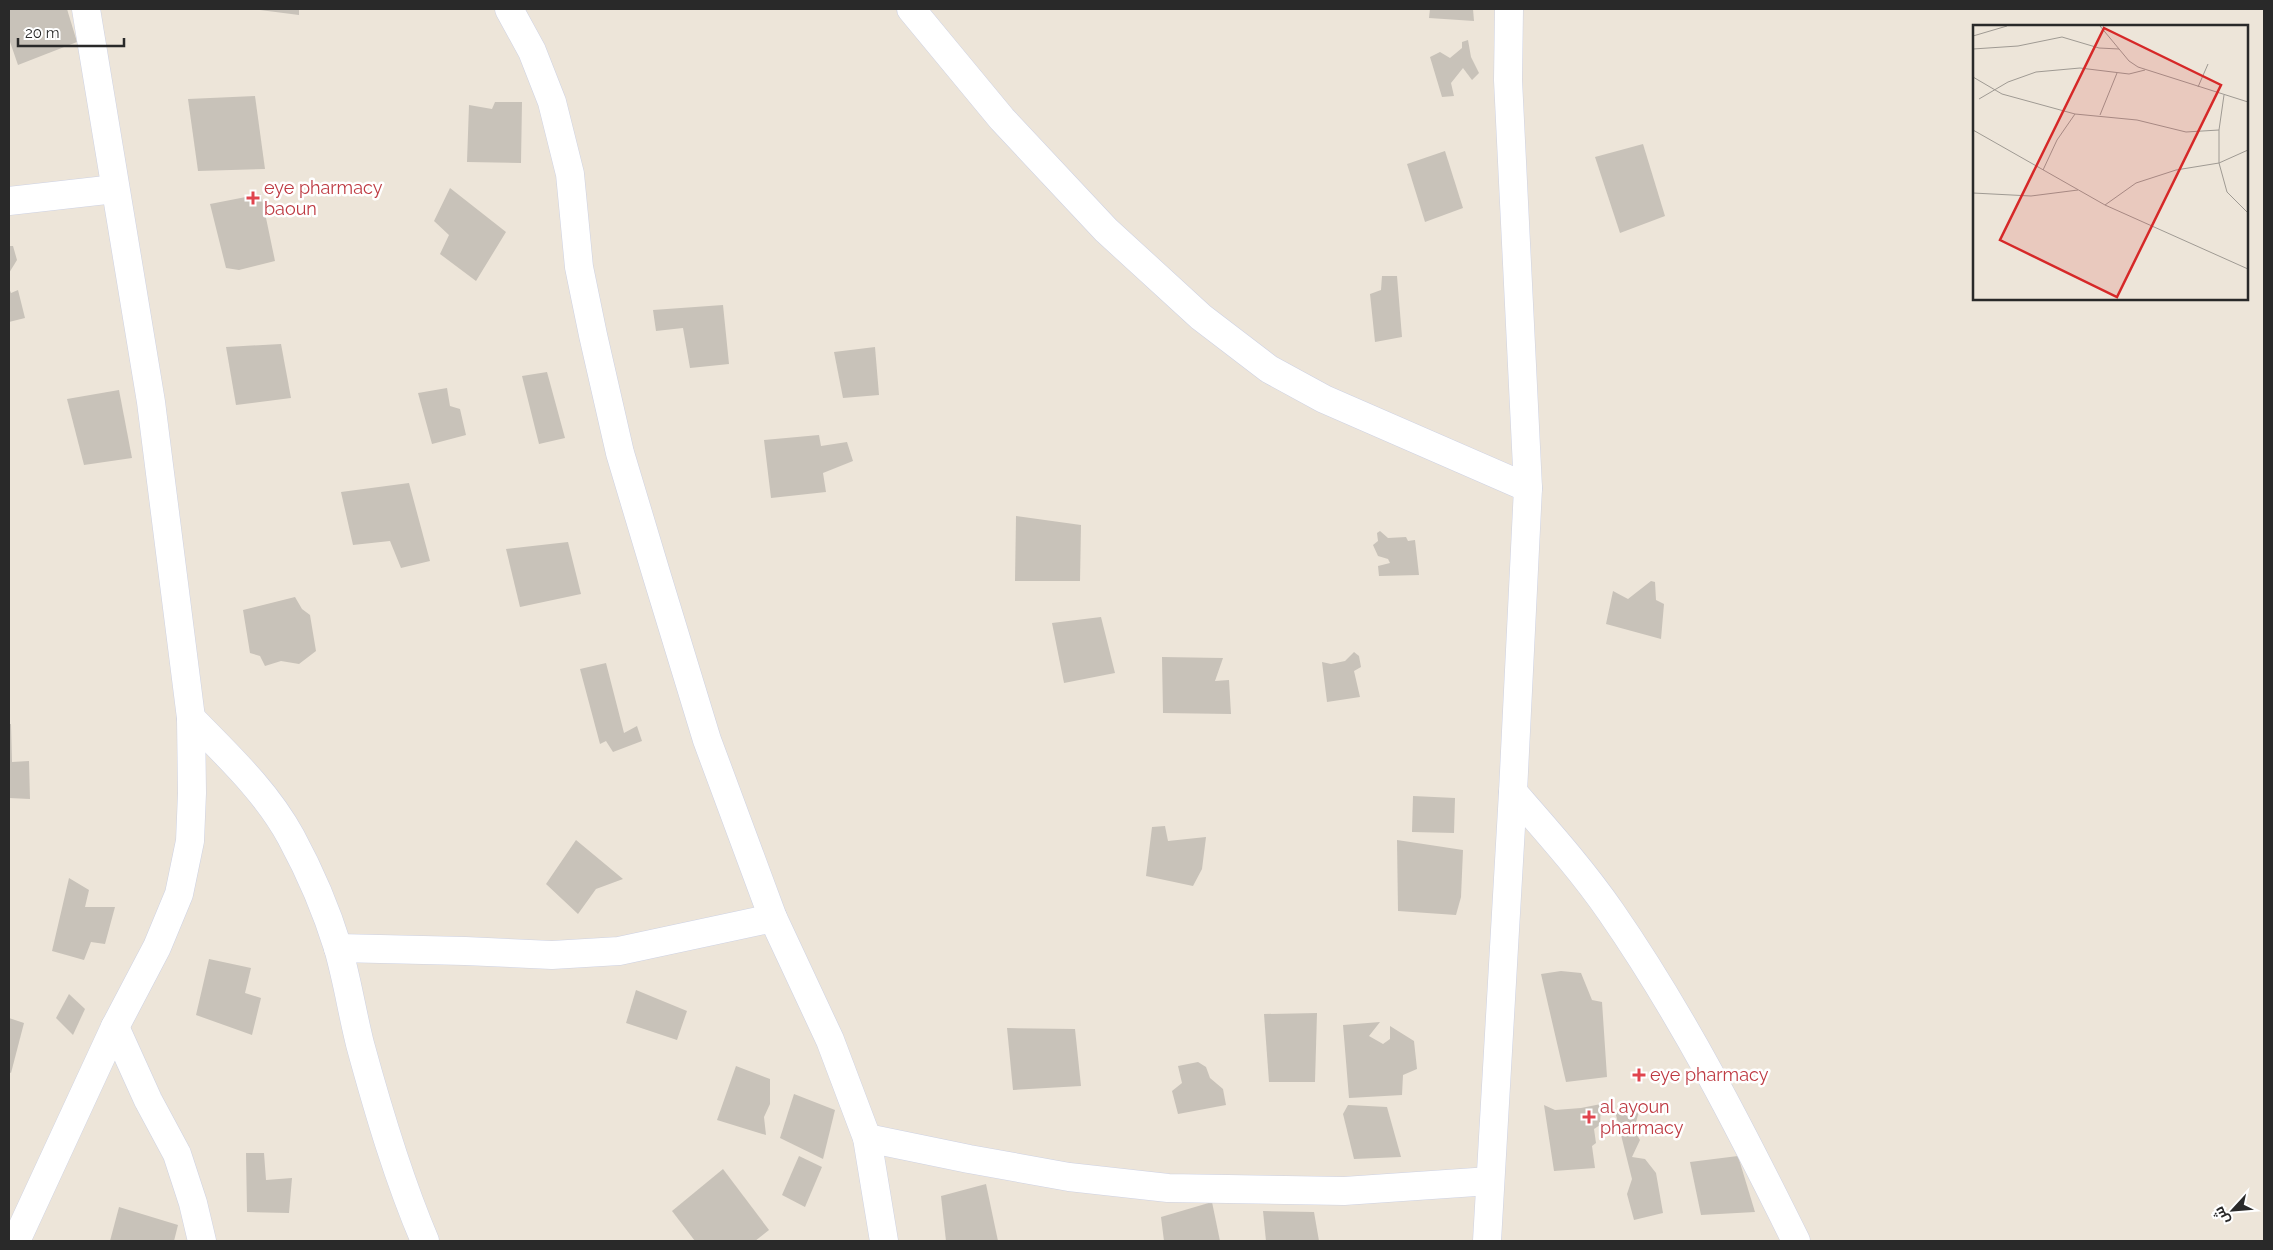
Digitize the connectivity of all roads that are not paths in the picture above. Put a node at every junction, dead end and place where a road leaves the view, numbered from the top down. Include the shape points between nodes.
1 (86, 9) edge
2 (509, 9) edge
3 (911, 9) edge
4 (1509, 9) edge
5 (115, 189) junction
6 (9, 202) edge
7 (1528, 488) junction
8 (191, 718) junction
9 (1513, 792) junction
10 (773, 918) junction
11 (338, 948) junction
12 (115, 1027) junction
13 (867, 1138) junction
14 (1490, 1180) junction
15 (16, 1241) edge
16 (202, 1241) edge
17 (425, 1241) edge
18 (884, 1241) edge
19 (1487, 1241) edge
20 (1796, 1241) edge

1 - 5 street
2 - 10 street via 532,51 552,102 570,174 579,267 620,453 707,740
3 - 7 street via 1015,133 1106,230 1201,318 1269,368 1324,399
4 - 7 street via 1508,90
5 - 6 street
5 - 8 street via 152,402
7 - 9 street
8 - 11 street via 267,799 316,886
8 - 12 street via 190,841 180,894 157,947
9 - 14 street
9 - 20 street via 1610,911 1672,1004
10 - 11 street via 619,951 552,956
10 - 13 street via 830,1040
11 - 17 street via 360,1043 385,1129
12 - 15 street
12 - 16 street via 177,1154
13 - 14 street via 1060,1175 1168,1188 1344,1191
13 - 18 street
14 - 19 street

